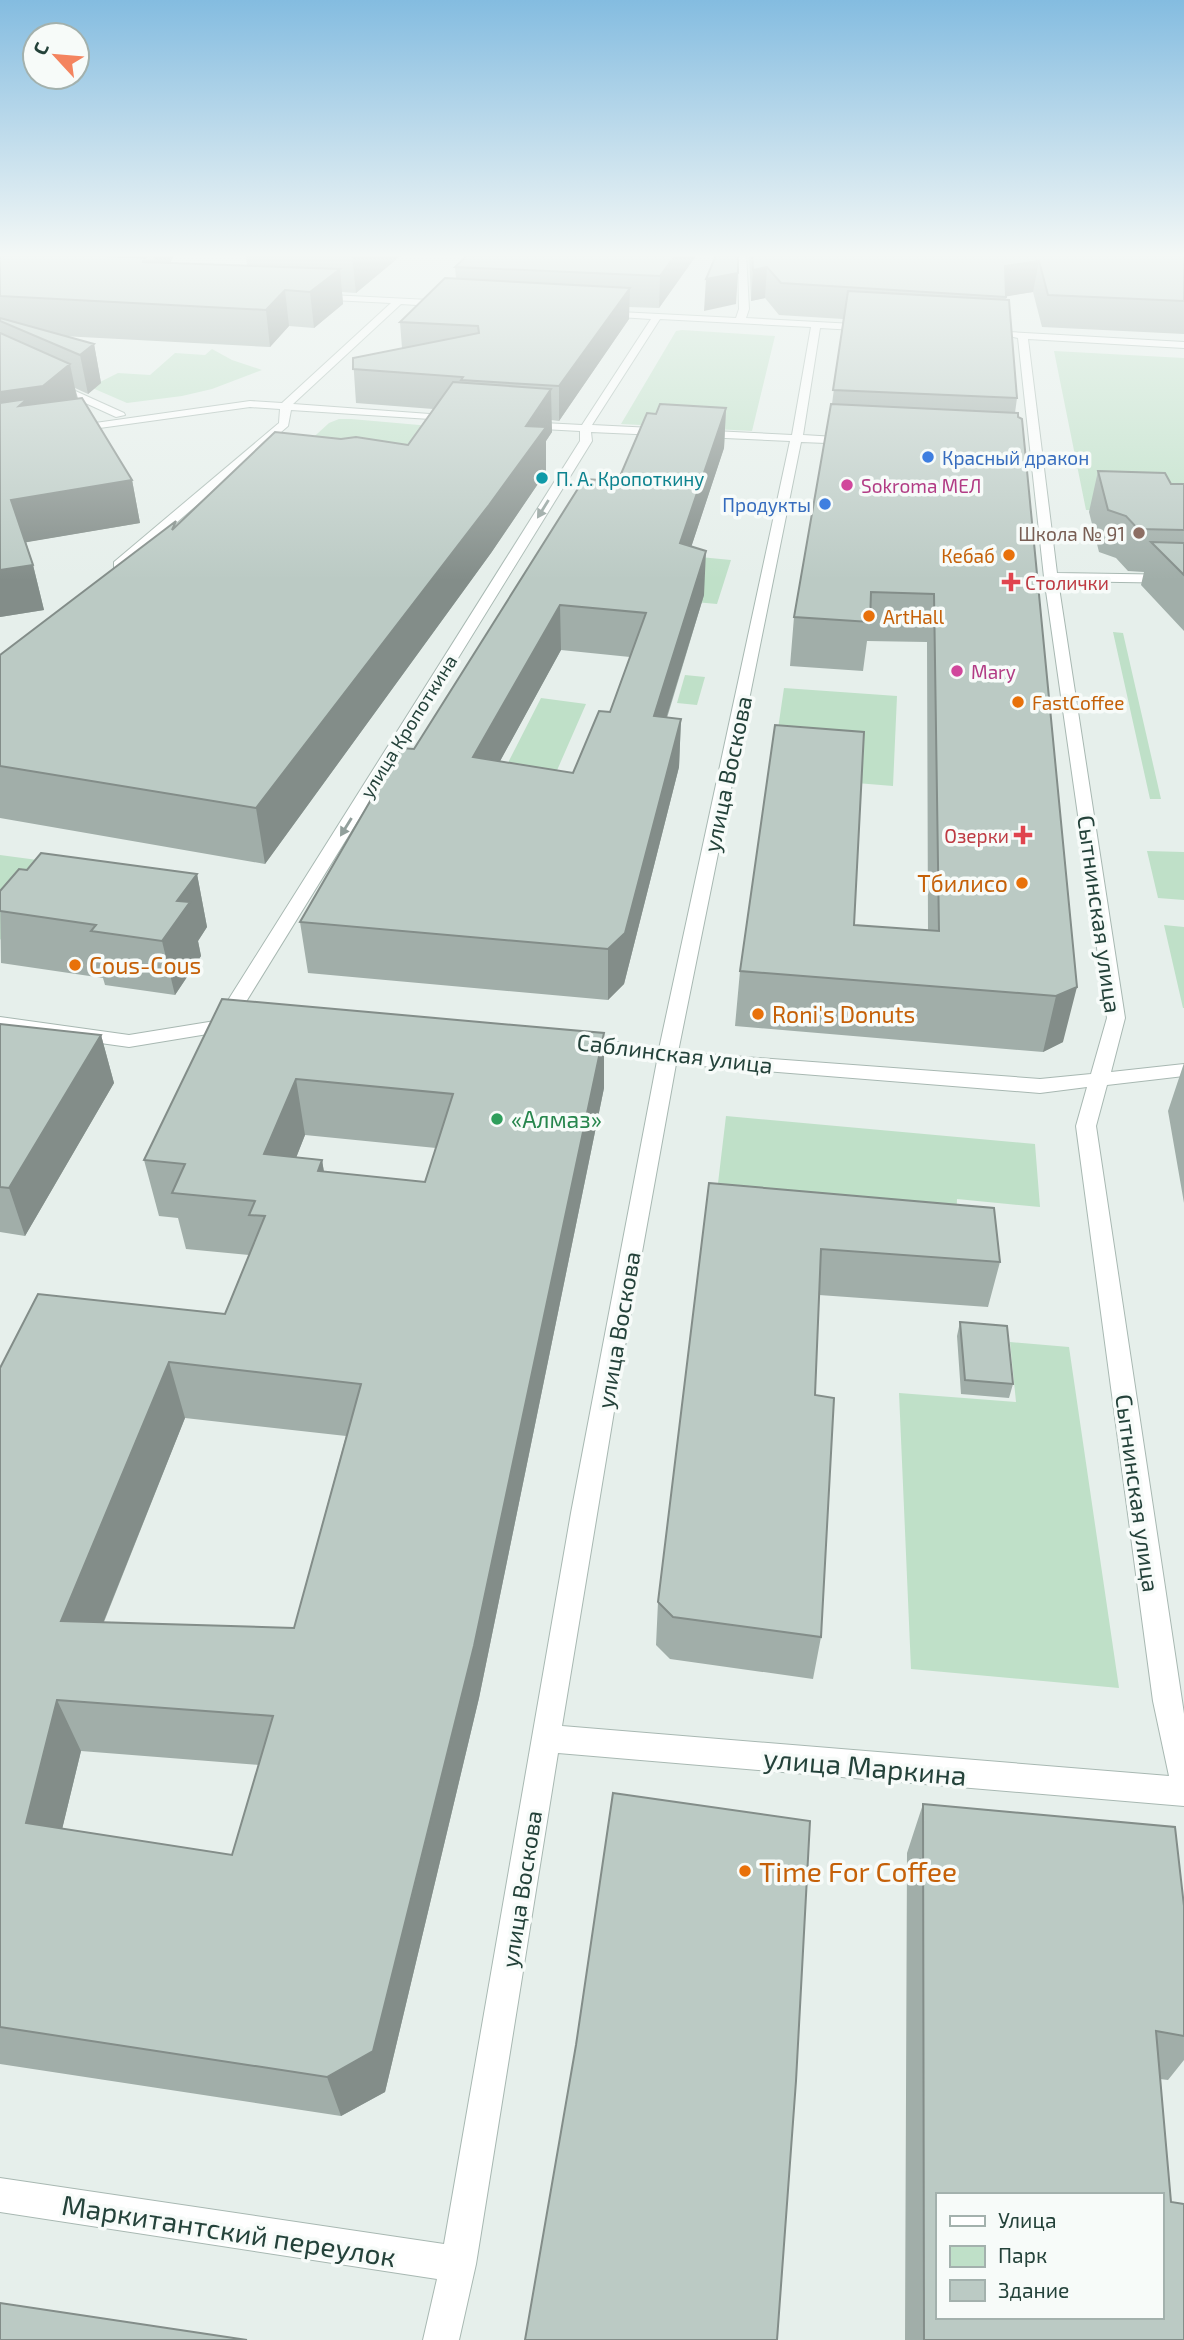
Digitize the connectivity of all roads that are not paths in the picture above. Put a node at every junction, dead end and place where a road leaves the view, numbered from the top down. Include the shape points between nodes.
1 (5, 362) edge
2 (333, 362) edge
3 (627, 362) edge
4 (810, 362) edge
5 (1025, 362) edge
6 (286, 405) junction
7 (120, 415) junction
8 (471, 421) edge
9 (66, 422) edge
10 (511, 424) edge
11 (584, 428) junction
12 (52, 432) edge
13 (799, 438) junction
14 (870, 442) edge
15 (106, 576) edge
16 (1051, 577) junction
17 (1184, 579) edge
18 (259, 1019) edge
19 (0, 1023) edge
20 (221, 1027) junction
21 (554, 1039) edge
22 (208, 1049) edge
23 (667, 1057) junction
24 (1184, 1070) edge
25 (1100, 1079) junction
26 (545, 1738) junction
27 (1184, 1778) edge
28 (1184, 1792) edge
29 (0, 2195) edge
30 (458, 2264) junction
31 (441, 2340) edge

1 - 7 street
2 - 6 street
3 - 11 street, улица Кропоткина
4 - 13 street, улица Воскова
5 - 16 street, Сытнинская улица via 1030,450
6 - 7 street via 248,398
6 - 8 street
6 - 12 street via 250,404
6 - 15 street via 284,424
7 - 9 street
10 - 11 street
11 - 13 street
11 -> 20 street, улица Кропоткина via 586,441
13 - 14 street
13 - 23 street, улица Воскова
16 - 17 street
16 - 25 street, Сытнинская улица via 1116,1018
18 - 20 street
19 - 20 street via 130,1041
20 - 22 street, улица Кропоткина
21 - 23 street, Саблинская улица
23 - 25 street, Саблинская улица via 1040,1086
23 - 26 street, улица Воскова
24 - 25 street, Саблинская улица
25 - 27 street, Сытнинская улица via 1086,1126 1167,1701
26 - 28 street, улица Маркина
26 - 30 street, улица Воскова
29 - 30 street, Маркитантский переулок
30 - 31 street, улица Воскова

